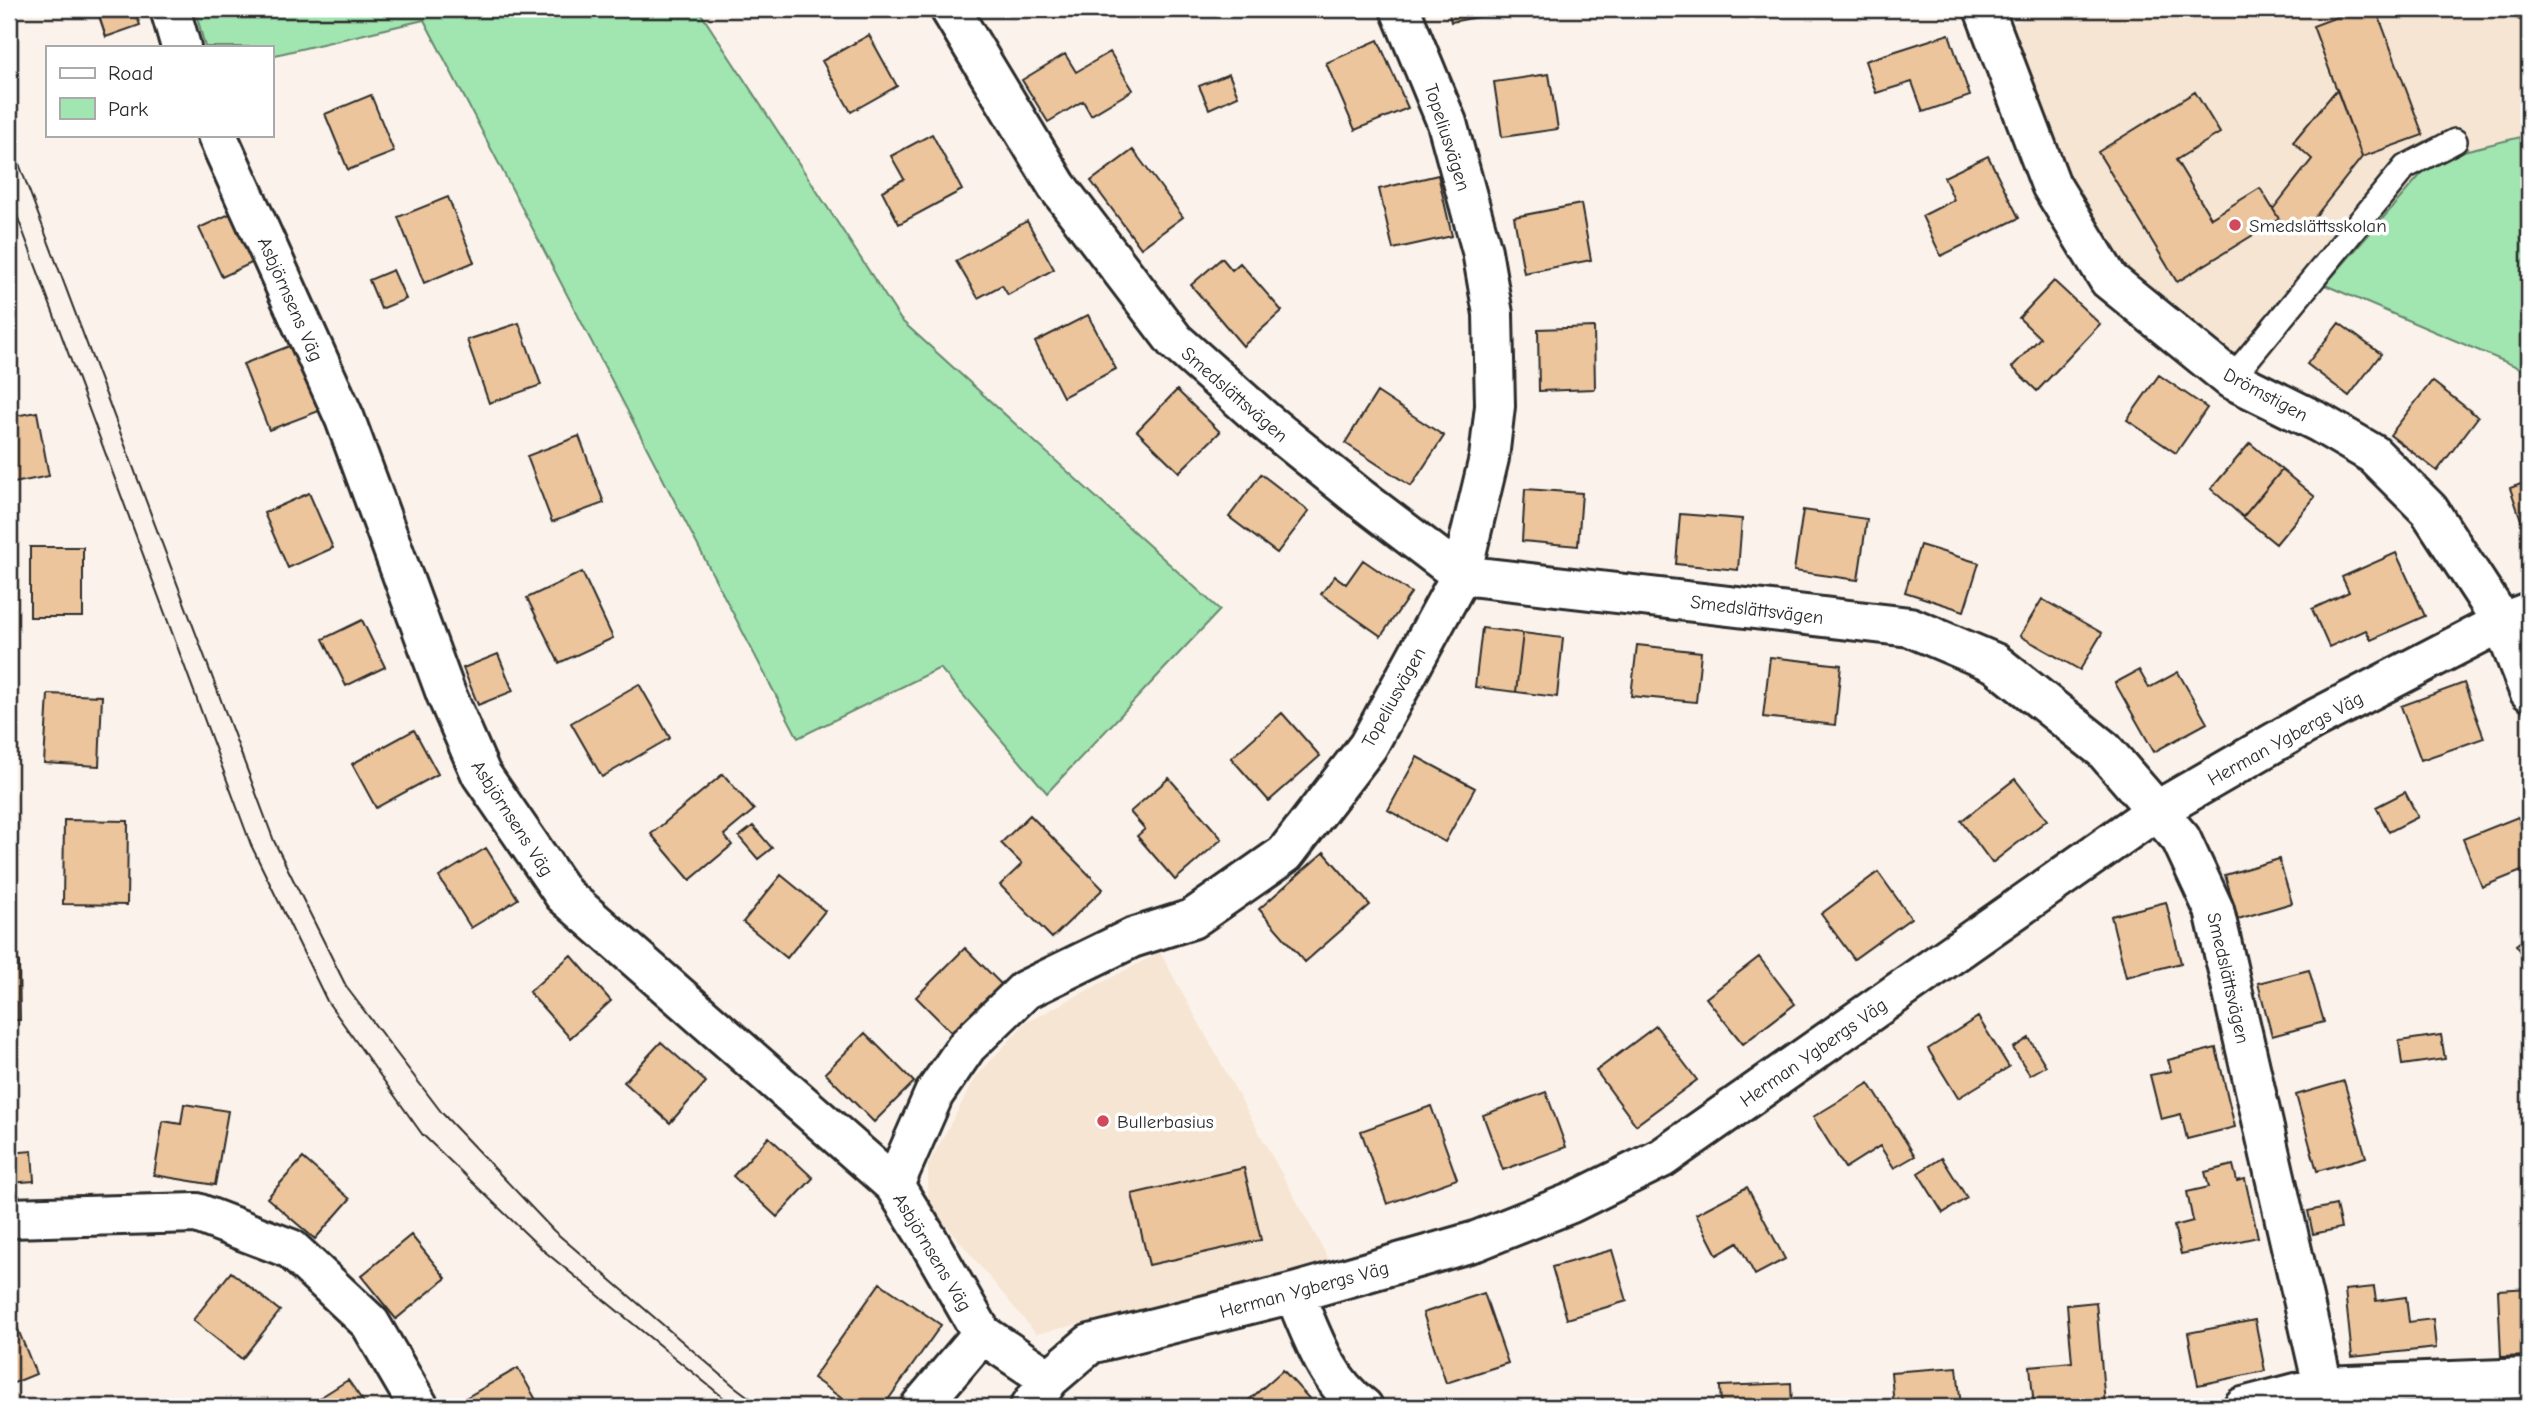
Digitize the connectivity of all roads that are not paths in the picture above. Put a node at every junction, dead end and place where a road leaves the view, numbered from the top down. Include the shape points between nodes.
1 (170, 9) edge
2 (950, 9) edge
3 (1400, 9) edge
4 (1984, 9) edge
5 (181, 46) edge
6 (217, 136) edge
7 (2455, 141) dead end
8 (2231, 379) junction
9 (1461, 575) junction
10 (2515, 617) edge
11 (2529, 691) edge
12 (2156, 811) junction
13 (894, 1185) junction
14 (9, 1218) edge
15 (1294, 1293) junction
16 (982, 1334) junction
17 (2529, 1378) edge
18 (2323, 1386) junction
19 (1039, 1393) edge
20 (419, 1407) edge
21 (920, 1407) edge
22 (1363, 1407) edge
23 (2243, 1407) edge

1 - 5 street
2 - 9 street, Smedslättsvägen via 1057,187 1175,341 1265,421
3 - 9 street, Topeliusvägen via 1447,123 1482,251 1493,314 1495,406 1489,458
4 - 8 street, Drömstigen via 2051,185 2109,280
6 - 13 street, Asbjörnsens Väg via 345,419 446,694 481,774 564,895
7 - 8 lane via 2405,167
8 - 10 street, Drömstigen via 2373,454 2429,510
9 - 12 street, Smedslättsvägen via 1910,627 1995,663 2104,750
9 - 13 street, Topeliusvägen via 1368,746 1285,854 1192,919 1132,938 1025,990 967,1046 934,1094
10 - 11 street, Drömstigen
10 - 12 street, Herman Ygbergs Väg via 2313,720
12 - 15 street, Herman Ygbergs Väg via 1662,1158 1571,1203 1476,1241
12 - 18 street, Smedslättsvägen via 2181,839 2214,910
13 - 16 street, Asbjörnsens Väg
14 - 20 street via 197,1213 291,1249 370,1324
15 - 19 street, Herman Ygbergs Väg via 1090,1344
15 - 22 street via 1323,1360
16 - 19 street
16 - 21 street
17 - 18 street
18 - 23 street

